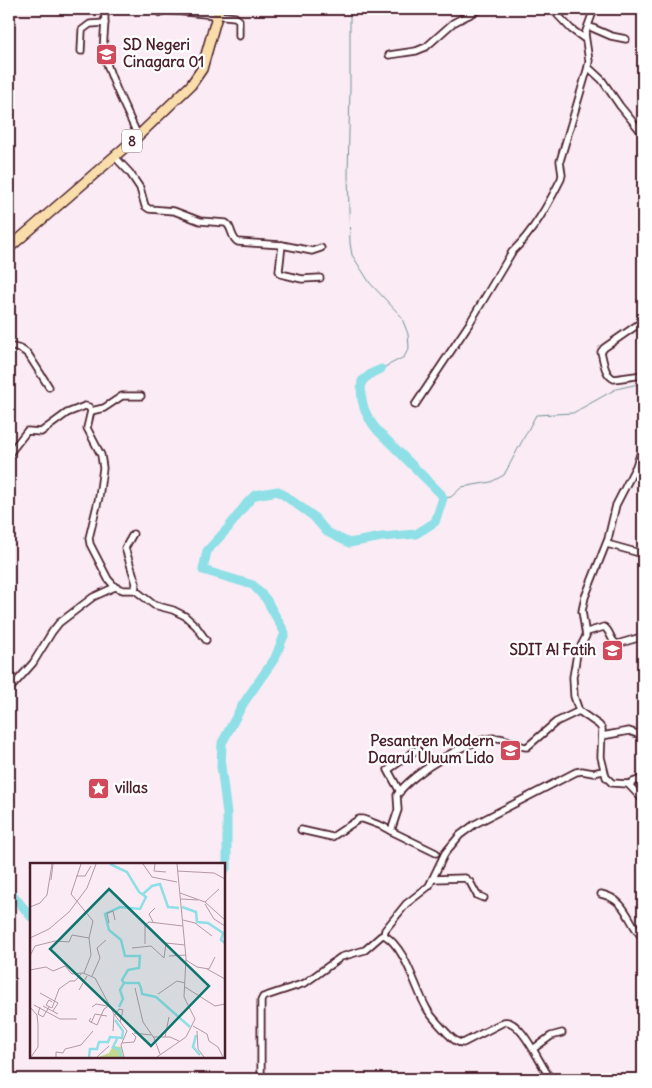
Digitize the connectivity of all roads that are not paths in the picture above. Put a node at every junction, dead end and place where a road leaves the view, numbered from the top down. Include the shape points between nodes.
1 (104, 9) edge
2 (465, 9) edge
3 (480, 9) edge
4 (552, 9) edge
5 (594, 9) edge
6 (218, 12) edge
7 (160, 13) dead end
8 (469, 15) junction
9 (105, 23) junction
10 (588, 26) junction
11 (240, 36) dead end
12 (585, 39) junction
13 (626, 39) dead end
14 (81, 51) dead end
15 (390, 55) dead end
16 (588, 67) junction
17 (643, 134) edge
18 (138, 136) junction
19 (114, 156) junction
20 (282, 245) junction
21 (9, 248) edge
22 (321, 248) dead end
23 (320, 278) dead end
24 (643, 321) edge
25 (9, 346) edge
26 (643, 375) edge
27 (49, 387) dead end
28 (141, 396) dead end
29 (415, 405) dead end
30 (91, 411) junction
31 (643, 446) edge
32 (9, 454) edge
33 (642, 456) edge
34 (133, 534) dead end
35 (607, 544) junction
36 (643, 554) edge
37 (115, 587) junction
38 (135, 590) junction
39 (586, 632) junction
40 (638, 638) dead end
41 (206, 640) dead end
42 (9, 690) edge
43 (579, 711) junction
44 (602, 736) junction
45 (643, 736) edge
46 (418, 749) dead end
47 (603, 772) junction
48 (643, 778) edge
49 (628, 784) junction
50 (400, 792) junction
51 (643, 800) edge
52 (301, 830) dead end
53 (391, 831) junction
54 (436, 853) dead end
55 (433, 879) junction
56 (601, 894) dead end
57 (484, 898) dead end
58 (384, 935) junction
59 (643, 938) edge
60 (562, 1033) dead end
61 (532, 1049) junction
62 (261, 1079) edge
63 (551, 1079) edge

1 - 9 street
2 - 8 street
3 - 8 street
4 - 12 street via 570,29
5 - 10 street
6 - 7 street via 162,10
6 - 11 street via 238,19
6 - 18 highway, 8 via 202,69 196,79
8 - 15 street via 453,23 426,48
9 - 14 street via 90,24 82,30
9 - 18 street via 107,62
10 - 12 street
10 - 13 street
12 - 16 street
16 - 17 street via 602,80
16 - 29 street via 560,161 562,175 552,197 521,244 512,252 470,324
18 - 19 highway, 8
19 - 20 street via 140,188 149,209 174,211 200,221 226,223 238,242
19 - 21 highway, 8
20 - 22 street via 309,251
20 - 23 street via 281,274 302,279
24 - 26 street via 601,352 606,373 611,378
25 - 27 street via 28,354
28 - 30 street via 122,396 104,408
30 - 32 street via 87,406 79,408 59,417 41,432 27,431
30 - 37 street via 87,428 101,455 103,468 89,538
31 - 33 street
33 - 35 street via 616,505
34 - 38 street via 125,549 136,582
35 - 36 street
35 - 39 street via 584,602
37 - 38 street
37 - 42 street via 93,597 59,623 33,663
38 - 41 street via 154,605 185,616
39 - 40 street via 604,627 617,644
39 - 43 street via 573,673
43 - 44 street via 599,724
43 - 50 street via 556,722 527,747 500,738 478,741 434,763
44 - 45 street via 630,731
44 - 47 street
46 - 50 street via 388,770
47 - 49 street via 612,783
47 - 55 street via 576,772 463,832 448,849
48 - 49 street
49 - 51 street
50 - 53 street via 396,798 398,810
52 - 53 street via 332,837 354,821 363,819
53 - 54 street
55 - 57 street via 465,878
55 - 58 street via 425,890 404,906
56 - 59 street via 619,902
58 - 61 street via 395,945 414,978 427,1010 456,1041 463,1042 507,1021 515,1025
58 - 62 street via 365,950 335,961 305,983 263,997
60 - 61 street via 551,1036
61 - 63 street

